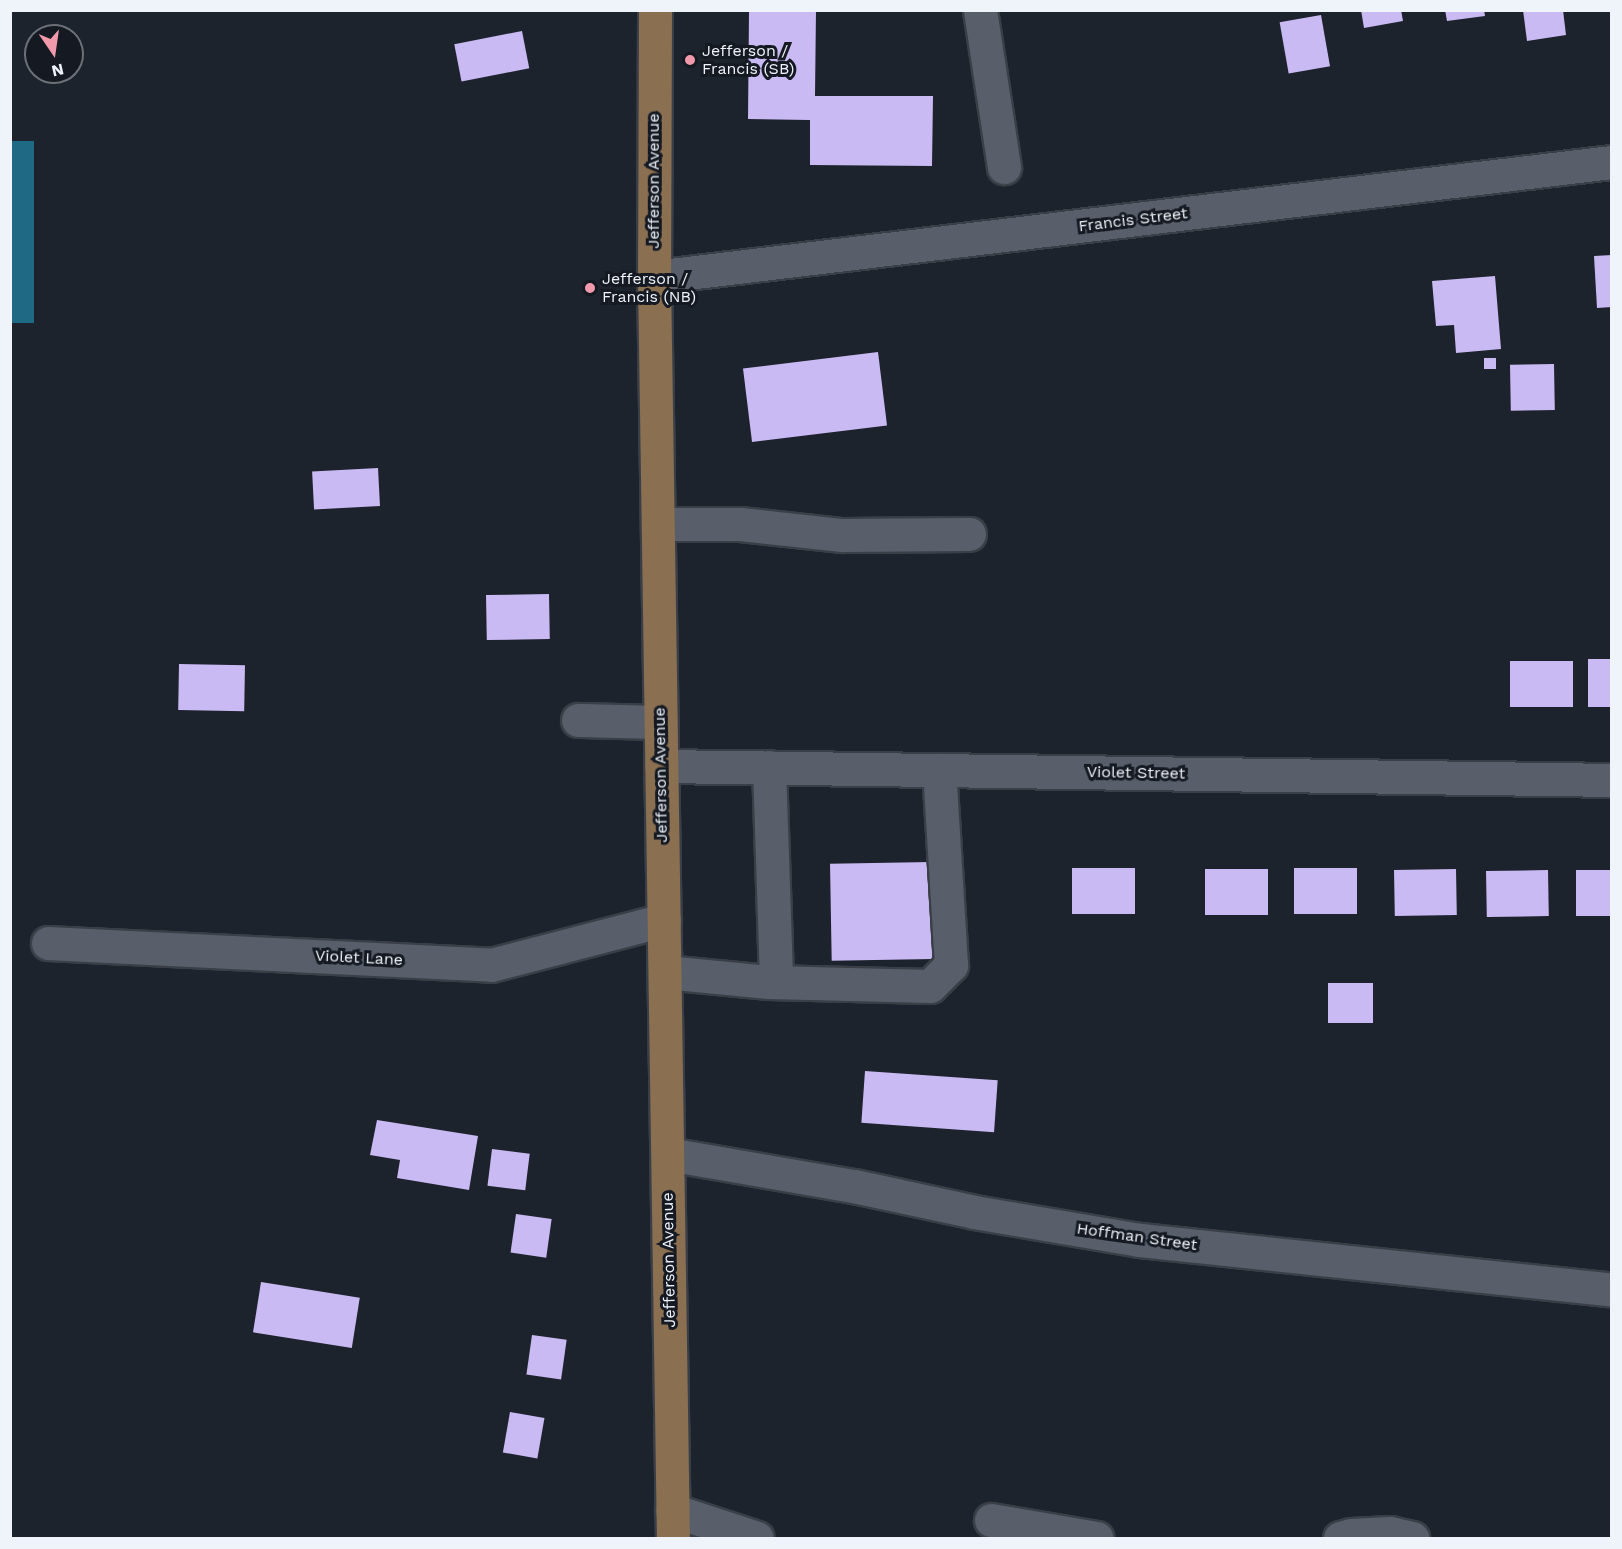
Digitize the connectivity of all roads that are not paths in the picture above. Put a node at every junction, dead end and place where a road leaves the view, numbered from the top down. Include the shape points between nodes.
1 (655, 10) edge
2 (980, 10) edge
3 (1611, 162) edge
4 (1004, 166) dead end
5 (654, 277) junction
6 (657, 524) junction
7 (969, 534) dead end
8 (578, 720) dead end
9 (660, 722) junction
10 (661, 766) junction
11 (769, 767) junction
12 (939, 770) junction
13 (1611, 780) edge
14 (664, 920) junction
15 (48, 943) dead end
16 (665, 972) junction
17 (776, 982) junction
18 (668, 1154) junction
19 (1611, 1290) edge
20 (991, 1520) dead end
21 (672, 1524) edge
22 (757, 1539) edge
23 (1096, 1539) edge
24 (1340, 1539) edge
25 (1412, 1539) edge

1 - 5 main road, Jefferson Avenue
2 - 4 street
3 - 5 street, Francis Street
5 - 6 main road, Jefferson Avenue
6 - 7 street via 740,524 842,535
6 - 9 main road, Jefferson Avenue
8 - 9 street
9 - 10 main road, Jefferson Avenue
10 - 11 street, Violet Street
10 - 14 main road, Jefferson Avenue
11 - 12 street, Violet Street
11 - 17 street
12 - 13 street, Violet Street
12 - 17 street via 951,965 930,986
14 - 15 street, Violet Lane via 491,965
14 - 16 main road, Jefferson Avenue
16 - 17 street
16 - 18 main road, Jefferson Avenue
18 - 19 street, Hoffman Street via 1140,1240
18 - 21 main road, Jefferson Avenue
20 - 23 street
21 - 22 street
24 - 25 street via 1390,1533

